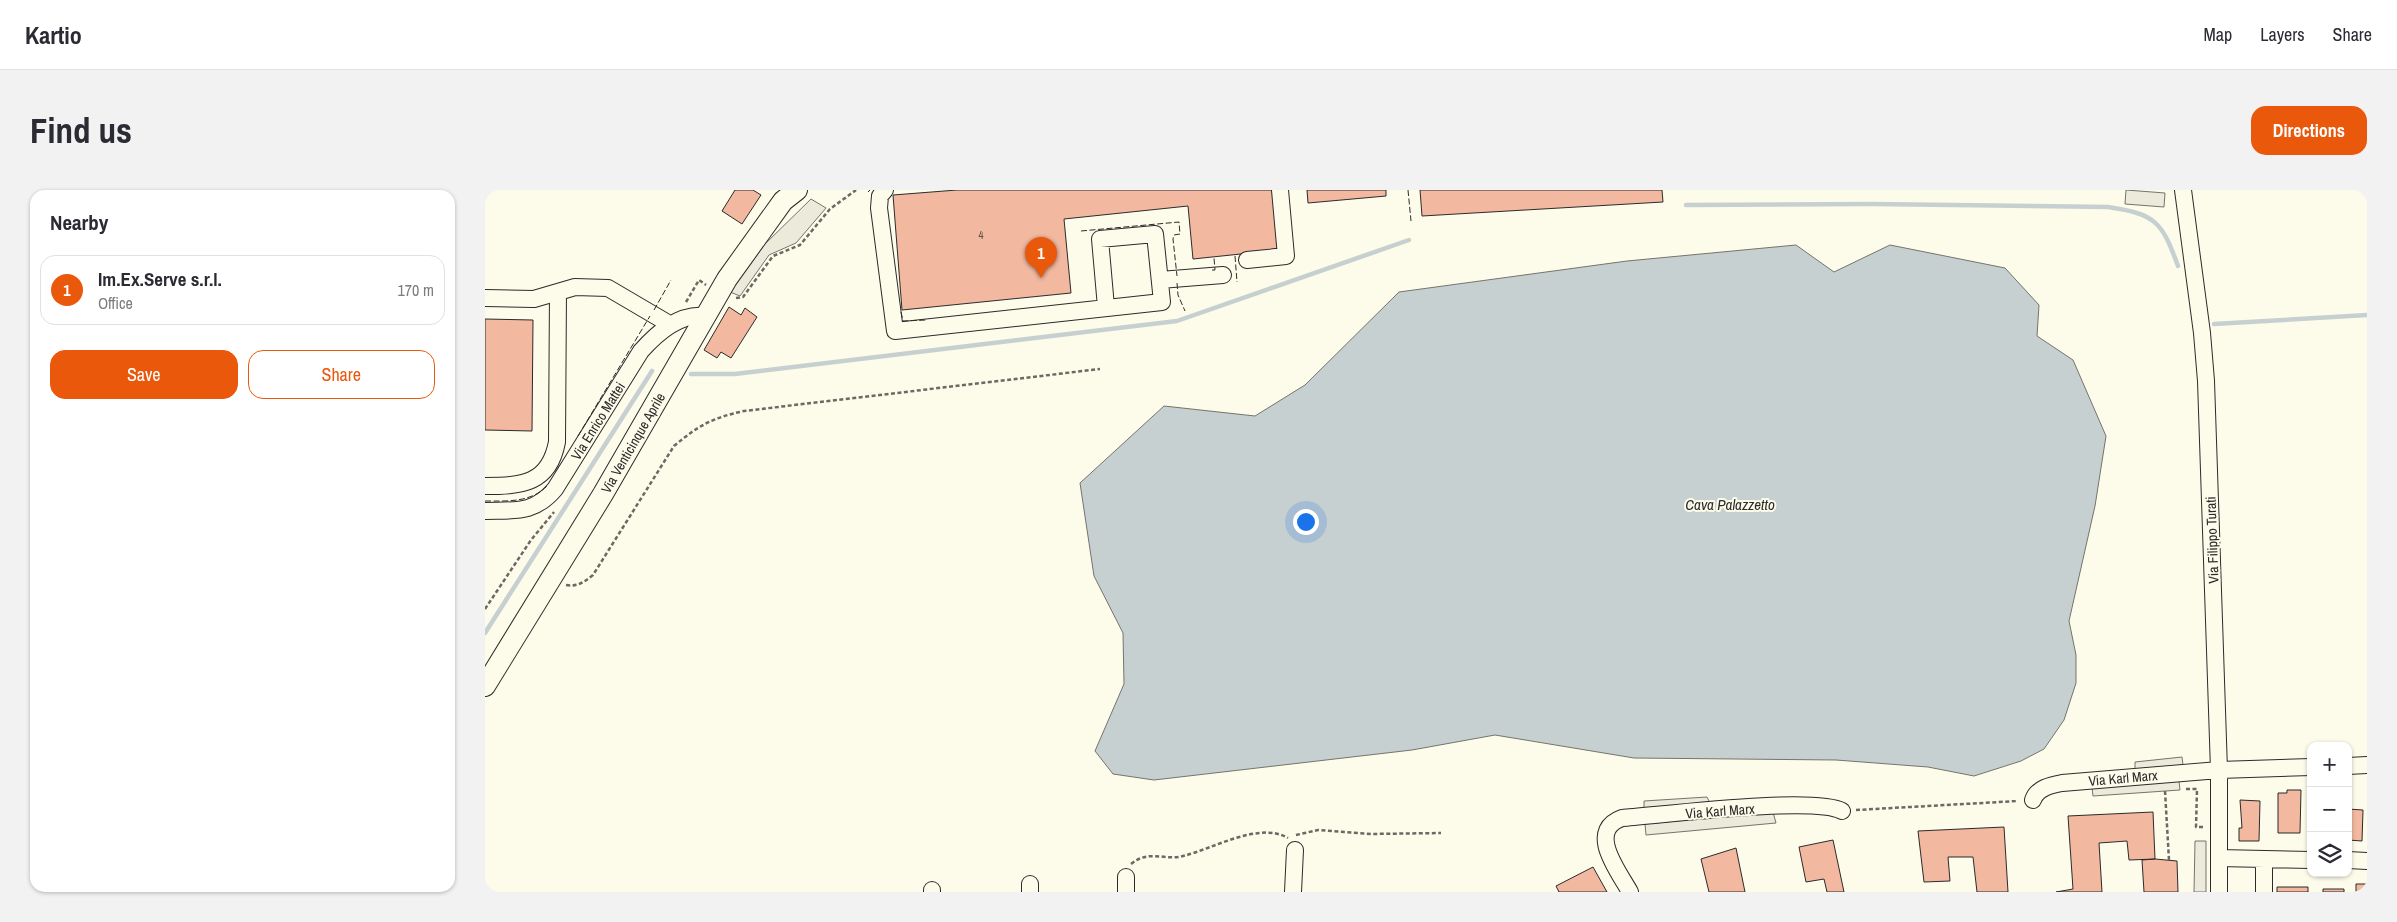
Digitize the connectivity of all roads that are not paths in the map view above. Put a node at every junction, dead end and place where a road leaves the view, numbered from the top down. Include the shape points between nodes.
1 (885, 190) edge
2 (1280, 190) edge
3 (2183, 190) edge
4 (789, 194) edge
5 (1247, 260) dead end
6 (1223, 276) dead end
7 (1160, 280) junction
8 (558, 292) junction
9 (485, 298) edge
10 (1105, 308) junction
11 (705, 316) junction
12 (671, 324) junction
13 (485, 486) edge
14 (485, 510) edge
15 (485, 686) edge
16 (2367, 765) edge
17 (2352, 766) edge
18 (2307, 767) edge
19 (2219, 770) junction
20 (2033, 800) dead end
21 (1842, 811) dead end
22 (1295, 850) dead end
23 (2219, 858) junction
24 (2264, 859) junction
25 (2307, 860) edge
26 (2352, 860) edge
27 (2367, 861) edge
28 (1293, 892) edge
29 (1630, 892) edge
30 (2219, 892) edge
31 (2264, 892) edge

1 - 10 street via 880,196 879,208 895,331
2 - 5 street via 1286,256
3 - 19 street, Via Filippo Turati via 2204,355
4 - 11 main road, Via Venticinque Aprile via 737,264
6 - 7 street
7 - 10 street via 1162,302
7 - 10 street via 1155,234 1100,239
8 - 9 street via 534,299
8 - 12 street via 575,287 608,288
8 - 13 street via 555,453 544,472 523,484
11 - 12 street, Via Enrico Mattei via 693,315
11 - 15 main road, Via Venticinque Aprile via 633,445
12 - 14 street, Via Enrico Mattei via 641,351 549,497 526,510
16 - 17 street
18 - 19 street, Via Karl Marx
19 - 20 street, Via Karl Marx via 2062,783 2044,789
19 - 23 street, Via Filippo Turati
21 - 29 street, Via Karl Marx via 1827,806 1771,807 1622,818 1609,826 1605,834 1607,852
22 - 28 street
23 - 24 street
23 - 30 street, Via Filippo Turati
24 - 25 street
24 - 31 street
26 - 27 street

